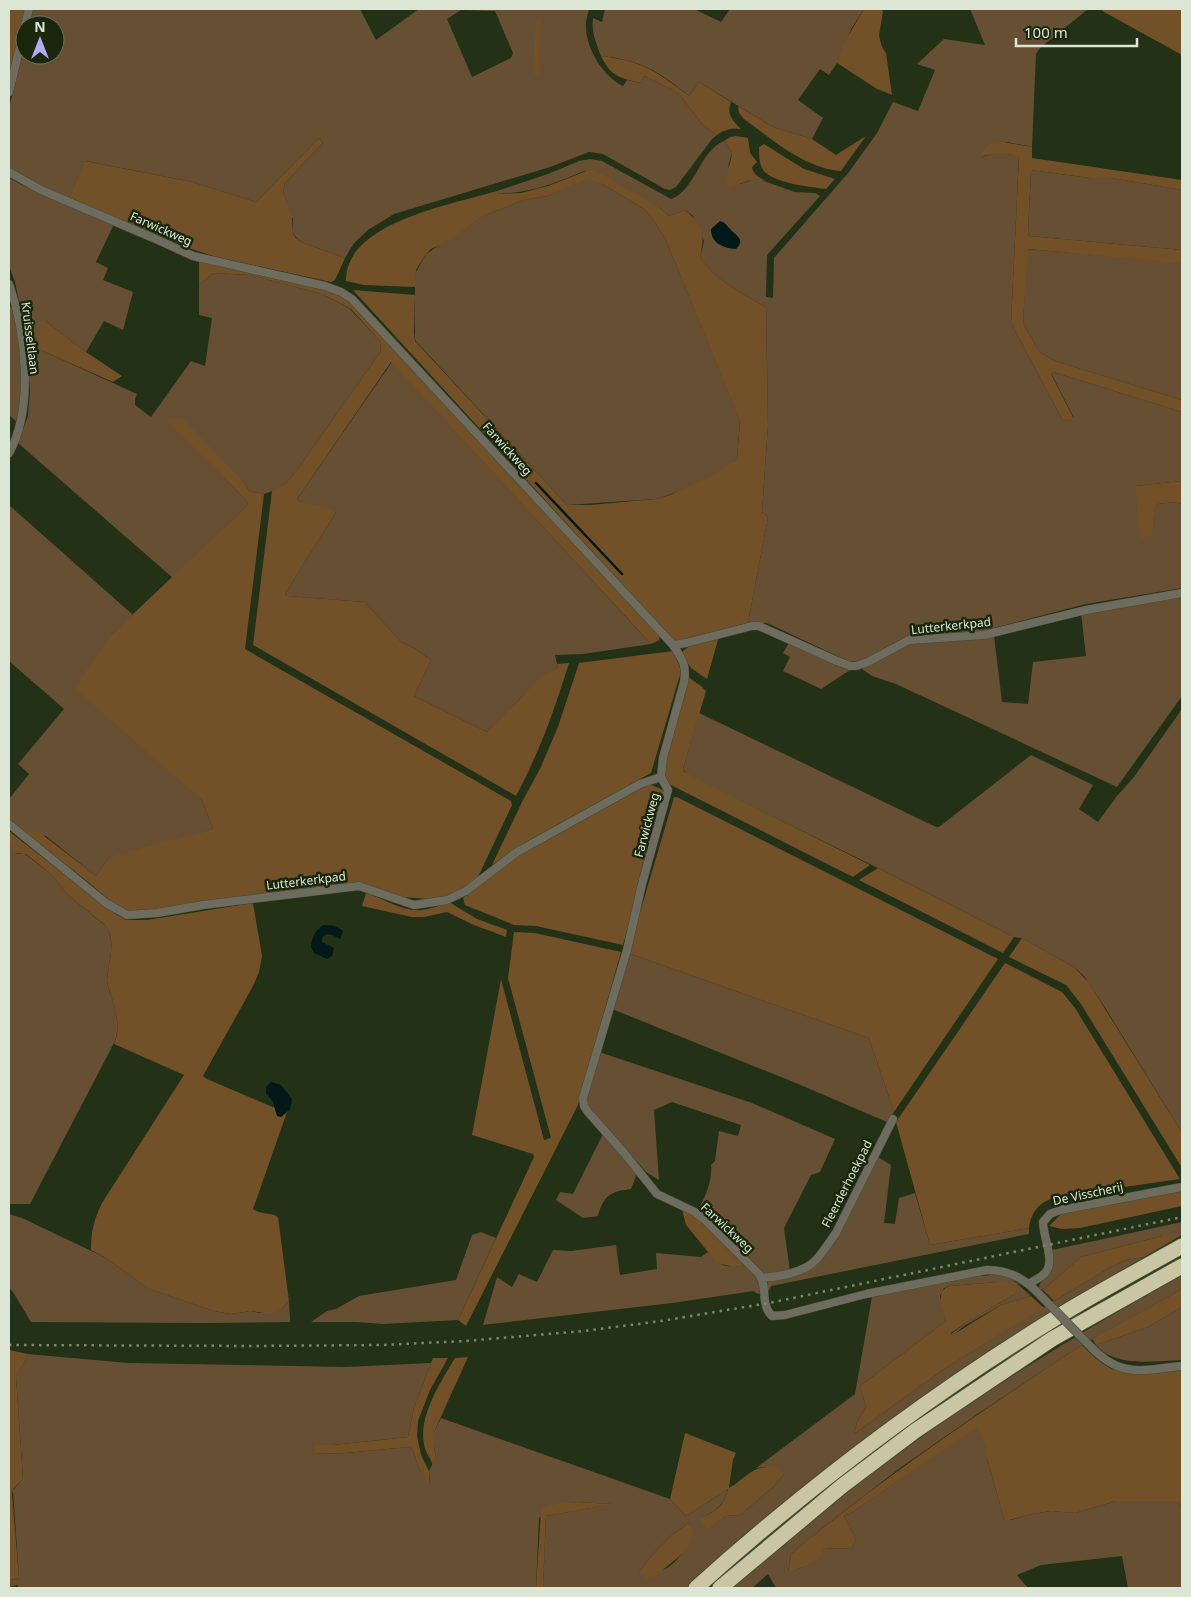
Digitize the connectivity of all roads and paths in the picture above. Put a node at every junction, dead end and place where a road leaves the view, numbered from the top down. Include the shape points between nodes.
1 (16, 65) edge
2 (9, 92) edge
3 (9, 172) edge
4 (9, 284) edge
5 (9, 453) edge
6 (1182, 594) edge
7 (673, 645) junction
8 (661, 777) junction
9 (9, 824) edge
10 (893, 1119) dead end
11 (1182, 1187) edge
12 (1182, 1246) edge
13 (1182, 1266) edge
14 (762, 1278) junction
15 (1030, 1284) junction
16 (1182, 1366) edge
17 (696, 1588) edge
18 (720, 1588) edge

1 - 2 street
3 - 7 street, Farwickweg via 41,190 193,256 325,286 352,299
4 - 5 street, Kruisseltlaan via 20,332 25,392 19,429
6 - 7 street, Lutterkerkpad via 1086,610 984,635 909,640 856,666 837,661 759,626
7 - 8 street, Farwickweg via 684,661 686,674 663,758
8 - 9 street, Lutterkerkpad via 640,784 517,852 466,891 448,900 414,905 359,886 203,905 157,914 127,915 106,903
8 - 14 street, Farwickweg via 668,790 627,950 584,1094 584,1106 657,1194 704,1219
10 - 14 street, Fleerderhoekpad via 836,1233 824,1250 804,1268
11 - 15 street, De Visscherij via 1050,1214 1043,1222 1048,1268
12 - 17 highway via 1054,1318 903,1420 810,1490
13 - 18 highway via 1052,1338 923,1426 842,1486
14 - 15 street via 767,1310 776,1316 978,1271 1002,1271
15 - 16 street, bridge via 1103,1359 1114,1366 1133,1370

